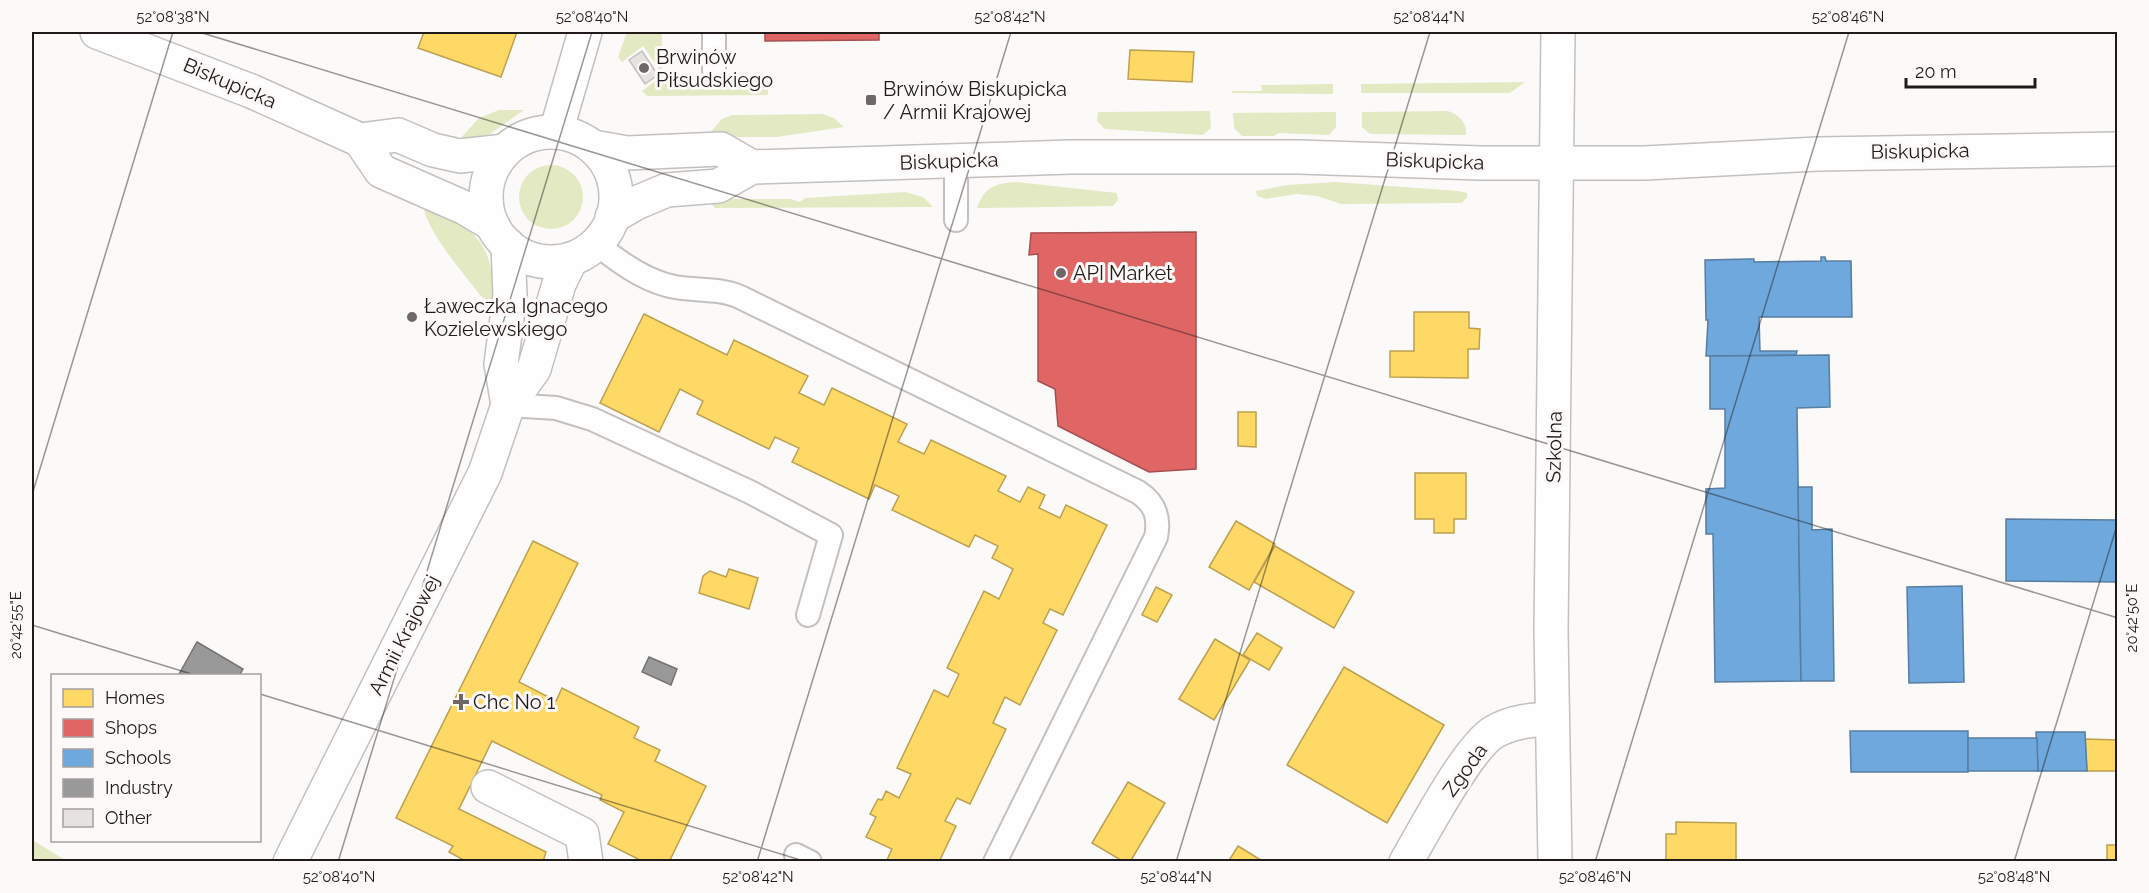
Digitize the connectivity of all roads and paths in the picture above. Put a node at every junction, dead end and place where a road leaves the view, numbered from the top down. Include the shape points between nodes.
1 (97, 32) edge
2 (585, 32) edge
3 (714, 32) edge
4 (1558, 32) edge
5 (714, 70) dead end
6 (556, 132) junction
7 (360, 140) junction
8 (593, 147) junction
9 (2118, 149) edge
10 (506, 151) junction
11 (956, 161) junction
12 (1558, 164) junction
13 (752, 167) junction
14 (956, 219) dead end
15 (500, 234) junction
16 (593, 240) junction
17 (508, 405) junction
18 (808, 615) dead end
19 (1552, 719) junction
20 (488, 787) dead end
21 (290, 861) edge
22 (586, 861) edge
23 (995, 861) edge
24 (1406, 861) edge
25 (1555, 861) edge

1 - 7 main road, Biskupicka via 252,91
2 - 6 main road
3 - 5 lane
4 - 12 main road, Szkolna
6 - 8 main road
6 - 10 main road via 534,134
7 - 10 main road via 398,135 460,156
7 - 15 main road via 381,171 465,208
8 - 13 main road via 627,153 721,149
8 - 16 main road via 612,174 616,196
9 - 12 main road, Biskupicka via 1818,154
10 - 15 main road via 497,161 486,199
11 - 12 main road, Biskupicka via 1299,157
11 - 13 main road, Biskupicka
11 - 14 lane
12 - 19 main road, Szkolna
13 - 16 main road, Biskupicka via 718,186 667,190 636,203
15 - 16 main road via 538,260
15 - 17 main road, Armii Krajowej via 510,295 501,364
16 - 17 main road, Armii Krajowej via 559,284 534,369
16 - 23 lane via 626,266 666,285 740,297 1138,492 1154,507 1156,537
17 - 18 lane via 556,408 592,418 750,492 831,535
17 - 21 main road, Armii Krajowej via 485,473
19 - 24 main road, Zgoda via 1519,721 1492,733 1466,763
19 - 25 main road, Szkolna
20 - 22 main road via 582,834

